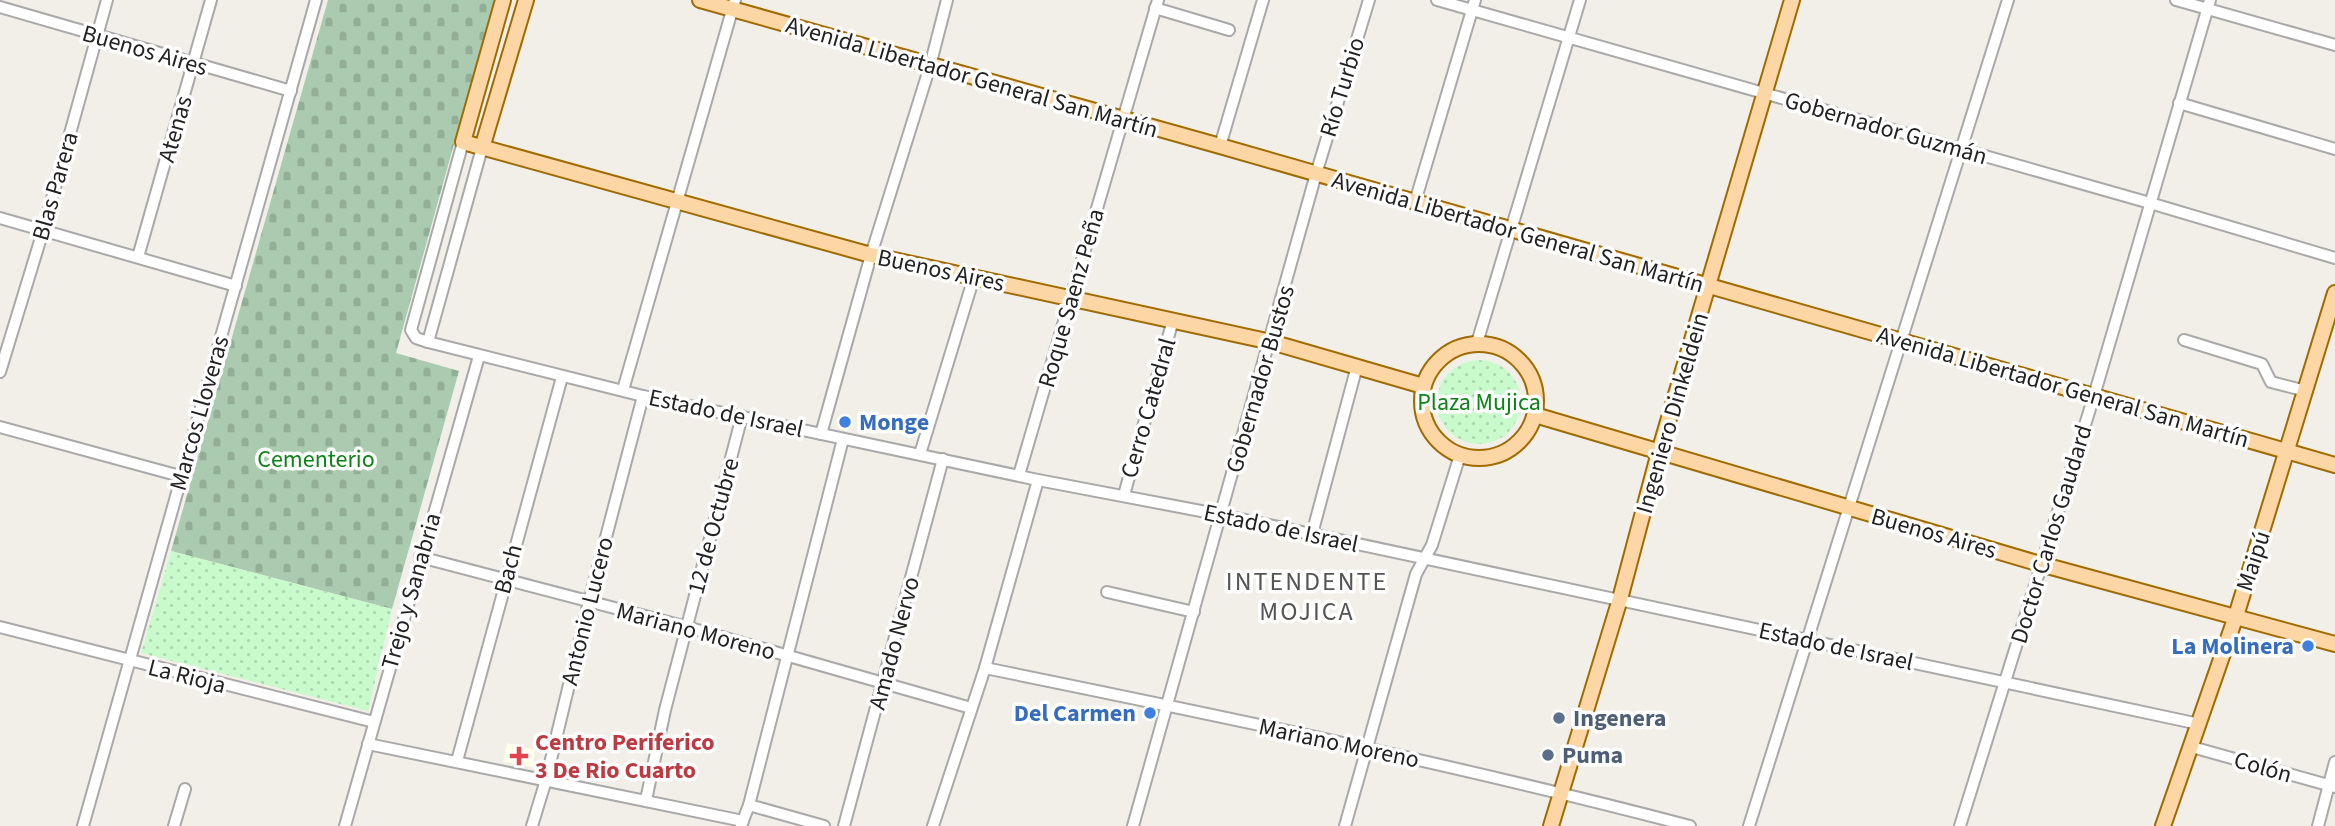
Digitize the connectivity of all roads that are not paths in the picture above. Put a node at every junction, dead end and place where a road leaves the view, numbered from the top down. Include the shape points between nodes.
1 (107, 0) edge
2 (211, 0) edge
3 (316, 0) edge
4 (503, 0) edge
5 (526, 0) edge
6 (700, 0) edge
7 (947, 0) edge
8 (1263, 0) edge
9 (1368, 0) edge
10 (1437, 0) edge
11 (1580, 0) edge
12 (1792, 0) edge
13 (2008, 0) edge
14 (2176, 0) edge
15 (1156, 4) edge
16 (734, 5) edge
17 (1474, 5) edge
18 (2208, 5) edge
19 (0, 7) edge
20 (1229, 30) dead end
21 (97, 36) junction
22 (1570, 36) junction
23 (2335, 45) edge
24 (193, 63) junction
25 (930, 66) junction
26 (291, 92) junction
27 (1766, 94) junction
28 (2179, 103) junction
29 (1124, 121) junction
30 (463, 142) junction
31 (1220, 146) junction
32 (482, 148) junction
33 (1960, 149) junction
34 (2335, 149) edge
35 (1316, 174) junction
36 (678, 201) junction
37 (1415, 202) junction
38 (2150, 202) junction
39 (0, 218) edge
40 (1510, 229) junction
41 (43, 231) junction
42 (871, 255) junction
43 (138, 257) junction
44 (2335, 258) edge
45 (974, 277) junction
46 (236, 286) junction
47 (1709, 286) junction
48 (2335, 293) edge
49 (1069, 299) junction
50 (2332, 317) edge
51 (1172, 320) junction
52 (0, 321) edge
53 (13, 325) junction
54 (2184, 340) dead end
55 (1900, 341) junction
56 (428, 342) junction
57 (1271, 342) junction
58 (1477, 343) junction
59 (479, 356) junction
60 (1357, 366) junction
61 (0, 372) edge
62 (562, 377) junction
63 (1423, 386) junction
64 (623, 390) junction
65 (2306, 391) junction
66 (643, 396) junction
67 (2094, 396) junction
68 (1535, 415) junction
69 (742, 416) junction
70 (0, 427) edge
71 (821, 434) junction
72 (843, 439) junction
73 (1659, 452) junction
74 (2288, 452) junction
75 (920, 454) junction
76 (1460, 455) junction
77 (943, 459) junction
78 (2335, 466) edge
79 (1019, 475) junction
80 (180, 476) junction
81 (1038, 480) junction
82 (1124, 495) junction
83 (1849, 508) junction
84 (1222, 515) junction
85 (1312, 534) junction
86 (420, 557) junction
87 (1425, 560) junction
88 (2040, 564) junction
89 (505, 580) junction
90 (1107, 592) dead end
91 (1620, 599) junction
92 (589, 602) junction
93 (1194, 612) junction
94 (2236, 616) junction
95 (687, 627) junction
96 (0, 628) edge
97 (1808, 640) junction
98 (2335, 644) edge
99 (787, 655) junction
100 (129, 662) junction
101 (985, 668) junction
102 (2005, 682) junction
103 (883, 683) junction
104 (1167, 705) junction
105 (971, 708) junction
106 (374, 722) junction
107 (2199, 724) junction
108 (369, 744) junction
109 (2192, 747) junction
110 (1367, 749) junction
111 (457, 761) junction
112 (2335, 762) edge
113 (546, 780) junction
114 (2332, 786) edge
115 (185, 789) dead end
116 (1561, 792) junction
117 (646, 800) junction
118 (749, 805) junction
119 (742, 823) edge
120 (83, 826) edge
121 (174, 826) edge
122 (345, 826) edge
123 (532, 826) edge
124 (824, 826) edge
125 (844, 826) edge
126 (933, 826) edge
127 (1133, 826) edge
128 (1345, 826) edge
129 (1551, 826) edge
130 (1690, 826) edge
131 (1749, 826) edge
132 (1959, 826) edge
133 (2163, 826) edge
134 (2318, 826) edge

1 - 21 street, Blas Parera
2 - 24 street, Atenas
3 - 26 street, Marcos Lloveras
4 - 30 main road
5 - 32 main road
6 - 16 main road, Avenida Libertador General San Martín
7 - 25 street
8 - 31 street
9 - 35 street, Río Turbio
10 - 17 street, Gobernador Guzmán
11 - 22 street
12 - 27 main road, Ingeniero Dinkeldein
13 - 33 street
14 - 18 street
15 - 20 street
15 - 29 street, Roque Saenz Peña
16 - 25 main road, Avenida Libertador General San Martín
16 - 36 street
17 - 22 street, Gobernador Guzmán
17 - 37 street
18 - 23 street
18 - 28 street, Doctor Carlos Gaudard
19 - 21 street, Buenos Aires
21 - 24 street, Buenos Aires
21 - 41 street, Blas Parera
22 - 27 street, Gobernador Guzmán
22 - 40 street
24 - 26 street, Buenos Aires
24 - 43 street, Atenas
25 - 29 main road, Avenida Libertador General San Martín
25 - 42 street
26 - 46 street, Marcos Lloveras
27 - 33 street, Gobernador Guzmán
27 - 47 main road, Ingeniero Dinkeldein
28 - 34 street
28 - 38 street, Doctor Carlos Gaudard
29 - 31 main road, Avenida Libertador General San Martín
29 - 49 street, Roque Saenz Peña
30 - 32 main road, Buenos Aires
30 - 56 street, Estado de Israel via 411,330 416,338
31 - 35 main road, Avenida Libertador General San Martín
32 - 36 main road, Buenos Aires
32 - 56 street
33 - 38 street, Gobernador Guzmán
33 - 55 street
35 - 37 main road, Avenida Libertador General San Martín
35 - 57 street, Gobernador Bustos
36 - 42 main road, Buenos Aires
36 - 64 street
37 - 40 main road, Avenida Libertador General San Martín
38 - 44 street, Gobernador Guzmán
38 - 67 street, Doctor Carlos Gaudard
39 - 41 street
40 - 47 main road, Avenida Libertador General San Martín
40 - 58 street
41 - 43 street
41 - 53 street, Blas Parera
42 - 45 main road, Buenos Aires
42 - 71 street
43 - 46 street
45 - 49 main road, Buenos Aires
45 - 75 street
46 - 80 street, Marcos Lloveras
47 - 55 main road, Avenida Libertador General San Martín
47 - 73 main road, Ingeniero Dinkeldein
48 - 50 main road, Maipú
49 - 51 main road, Buenos Aires
49 - 79 street, Roque Saenz Peña
50 - 65 main road, Maipú
51 - 57 main road, Buenos Aires
51 - 82 street, Cerro Catedral
52 - 53 street
53 - 61 street, Blas Parera
54 - 65 street via 2262,364 2271,382
55 - 67 main road, Avenida Libertador General San Martín
55 - 83 street
56 - 59 street, Estado de Israel
57 - 60 main road, Buenos Aires
57 - 84 street, Gobernador Bustos
58 - 63 main road via 1443,356
58 - 68 main road via 1507,350 1524,365 1534,385
59 - 62 street, Estado de Israel
59 - 86 street, Trejo y Sanabria
60 - 63 main road, Buenos Aires
60 - 85 street
62 - 64 street, Estado de Israel
62 - 89 street, Bach
63 - 76 main road via 1424,420 1432,435
64 - 66 street, Estado de Israel
65 - 74 main road, Maipú
66 - 69 street, Estado de Israel
66 - 92 street, Antonio Lucero
67 - 74 main road, Avenida Libertador General San Martín
67 - 88 street, Doctor Carlos Gaudard
68 - 73 main road, Buenos Aires
68 - 76 main road via 1527,432 1498,455
69 - 71 street, Estado de Israel
69 - 95 street, 12 de Octubre
70 - 80 street
71 - 72 street, Estado de Israel
72 - 75 street, Estado de Israel
72 - 99 street
73 - 83 main road, Buenos Aires
73 - 91 main road, Ingeniero Dinkeldein
74 - 78 main road, Avenida Libertador General San Martín
74 - 94 main road, Maipú
75 - 77 street, Estado de Israel
76 - 87 street
77 - 79 street, Estado de Israel
77 - 103 street, Amado Nervo
79 - 81 street, Estado de Israel
80 - 100 street, Marcos Lloveras
81 - 82 street, Estado de Israel
81 - 101 street
82 - 84 street, Estado de Israel
83 - 88 main road, Buenos Aires
83 - 97 street
84 - 85 street, Estado de Israel
84 - 93 street, Gobernador Bustos
85 - 87 street, Estado de Israel
86 - 89 street, Mariano Moreno
86 - 106 street, Trejo y Sanabria
87 - 91 street, Estado de Israel
87 - 110 street via 1416,574
88 - 94 main road, Buenos Aires
88 - 102 street, Doctor Carlos Gaudard
89 - 92 street, Mariano Moreno
89 - 111 street, Bach
90 - 93 street
91 - 97 street, Estado de Israel
91 - 116 main road, Ingeniero Dinkeldein
92 - 95 street, Mariano Moreno
92 - 113 street, Antonio Lucero
93 - 104 street, Gobernador Bustos
94 - 98 main road, Buenos Aires
94 - 107 main road, Maipú
95 - 99 street, Mariano Moreno
95 - 117 street, 12 de Octubre
96 - 100 street, La Rioja
97 - 102 street, Estado de Israel
97 - 131 street
99 - 103 street, Mariano Moreno
99 - 118 street
100 - 106 street, La Rioja
100 - 120 street, Marcos Lloveras
101 - 104 street, Mariano Moreno
101 - 105 street
102 - 107 street, Estado de Israel
102 - 132 street, Doctor Carlos Gaudard
103 - 105 street, Mariano Moreno
103 - 125 street, Amado Nervo
104 - 110 street, Mariano Moreno
104 - 127 street, Gobernador Bustos
105 - 126 street
106 - 108 street, Trejo y Sanabria
107 - 109 main road, Maipú
108 - 111 street
108 - 122 street, Trejo y Sanabria
109 - 114 street, Colón
109 - 133 main road, Maipú
110 - 116 street, Mariano Moreno
110 - 128 street
111 - 113 street
112 - 114 street
113 - 117 street
113 - 123 street, Antonio Lucero
114 - 134 street
115 - 121 street
116 - 129 main road, Ingeniero Dinkeldein
116 - 130 street, Mariano Moreno
117 - 119 street
118 - 119 street
118 - 124 street

